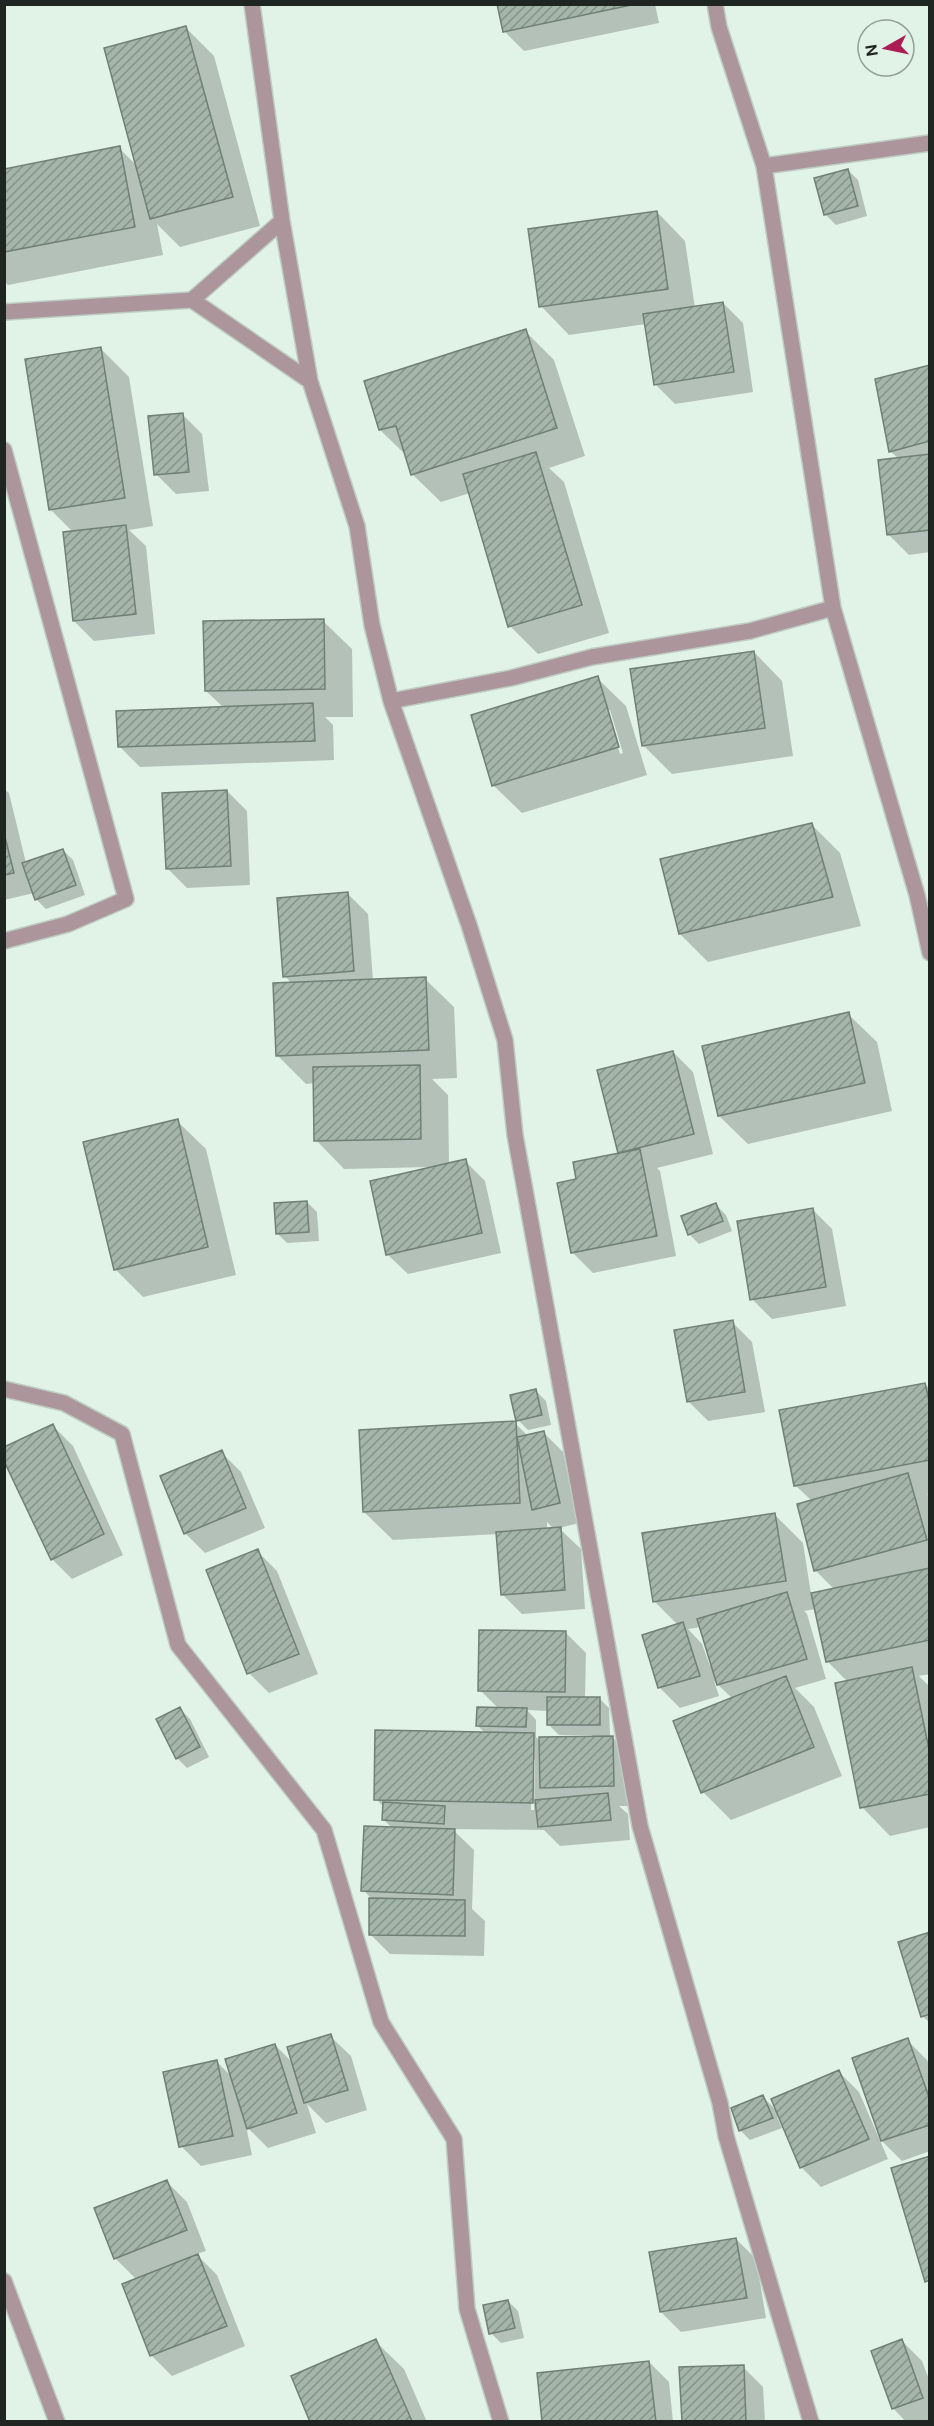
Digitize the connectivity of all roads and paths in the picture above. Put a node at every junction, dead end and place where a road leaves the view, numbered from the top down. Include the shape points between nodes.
1 (252, 4) edge
2 (715, 4) edge
3 (930, 143) edge
4 (764, 166) junction
5 (282, 221) junction
6 (192, 300) junction
7 (4, 312) edge
8 (310, 381) junction
9 (4, 450) edge
10 (833, 609) junction
11 (391, 701) junction
12 (4, 941) edge
13 (930, 953) edge
14 (4, 1389) edge
15 (4, 2281) edge
16 (57, 2421) edge
17 (501, 2421) edge
18 (811, 2421) edge

1 - 5 street
2 - 4 street
3 - 4 street
4 - 10 street
5 - 6 street
5 - 8 street
6 - 7 street
6 - 8 street
8 - 11 street via 357,526 372,625
9 - 12 street via 126,899 68,924
10 - 11 street via 750,631 592,657 511,678
10 - 13 street via 917,895
11 - 18 street via 505,1040 515,1135 640,1826 720,2103 729,2148
14 - 17 street via 64,1403 122,1434 178,1645 324,1830 381,2022 454,2139 467,2309
15 - 16 street

